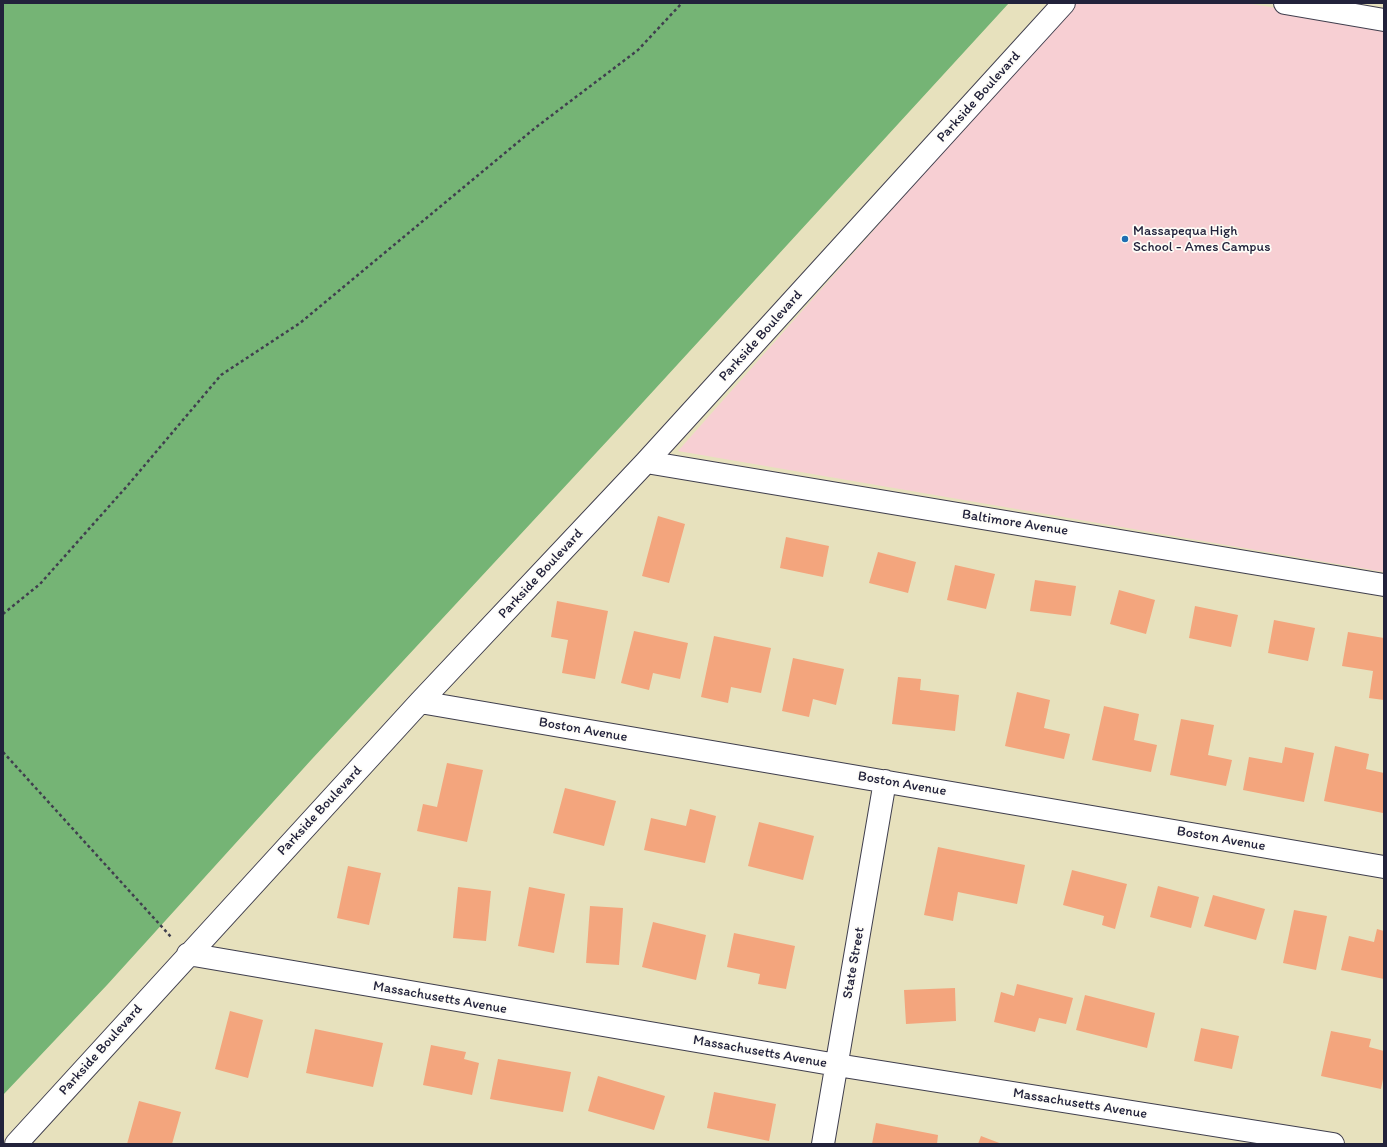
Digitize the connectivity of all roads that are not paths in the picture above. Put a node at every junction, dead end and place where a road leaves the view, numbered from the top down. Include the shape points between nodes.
1 (1064, 3) edge
2 (1285, 3) edge
3 (1384, 20) edge
4 (646, 462) junction
5 (1384, 585) edge
6 (420, 702) junction
7 (885, 782) junction
8 (1384, 867) edge
9 (188, 954) junction
10 (837, 1066) junction
11 (16, 1144) edge
12 (823, 1144) edge
13 (1333, 1144) edge

1 - 4 street, Parkside Boulevard
2 - 3 street
4 - 5 street, Baltimore Avenue
4 - 6 street, Parkside Boulevard
6 - 7 street, Boston Avenue
6 - 9 street, Parkside Boulevard
7 - 8 street, Boston Avenue
7 - 10 street, State Street
9 - 10 street, Massachusetts Avenue
9 - 11 street, Parkside Boulevard
10 - 12 street, State Street
10 - 13 street, Massachusetts Avenue

